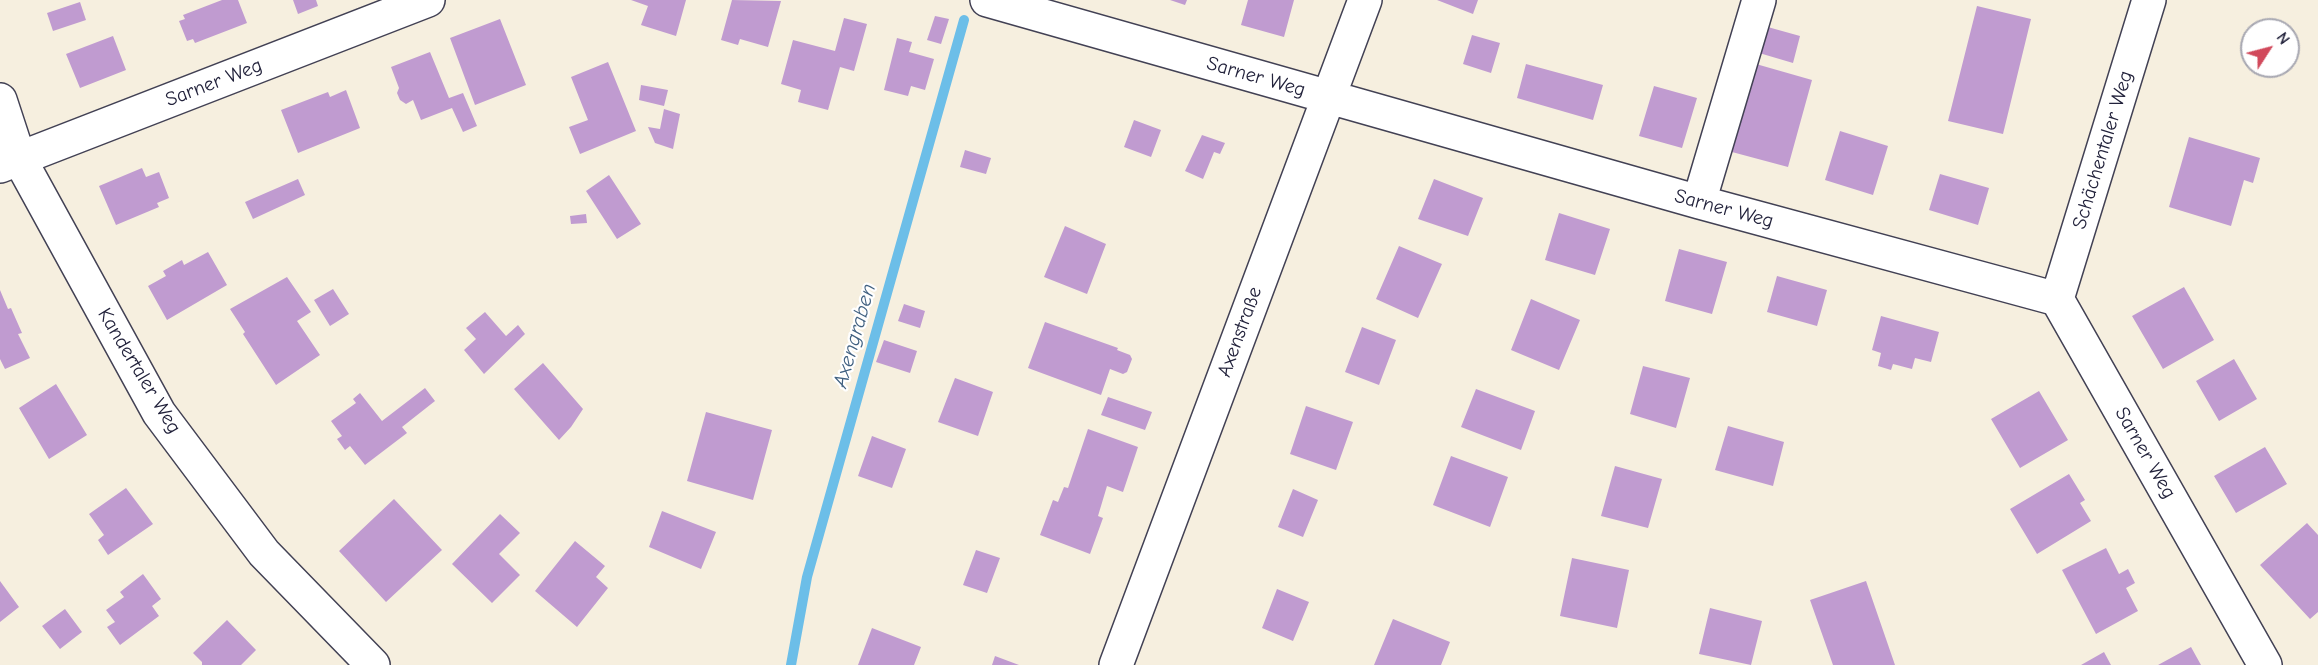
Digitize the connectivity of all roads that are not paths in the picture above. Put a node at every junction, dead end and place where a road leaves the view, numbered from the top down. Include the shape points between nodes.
1 (428, 0) edge
2 (987, 0) edge
3 (1365, 0) edge
4 (1759, 0) edge
5 (2149, 0) edge
6 (1328, 97) junction
7 (0, 100) edge
8 (10, 162) edge
9 (1699, 202) junction
10 (2057, 299) junction
11 (373, 665) edge
12 (1116, 665) edge
13 (2265, 665) edge

1 - 8 street, Sarner Weg
2 - 6 street, Sarner Weg
3 - 6 street, Axenstraße
4 - 9 street
5 - 10 street, Schächentaler Weg
6 - 9 street, Sarner Weg
6 - 12 street, Axenstraße
7 - 8 street, Kandertaler Weg
8 - 11 street, Kandertaler Weg via 159,413 264,553
9 - 10 street, Sarner Weg
10 - 13 street, Sarner Weg

